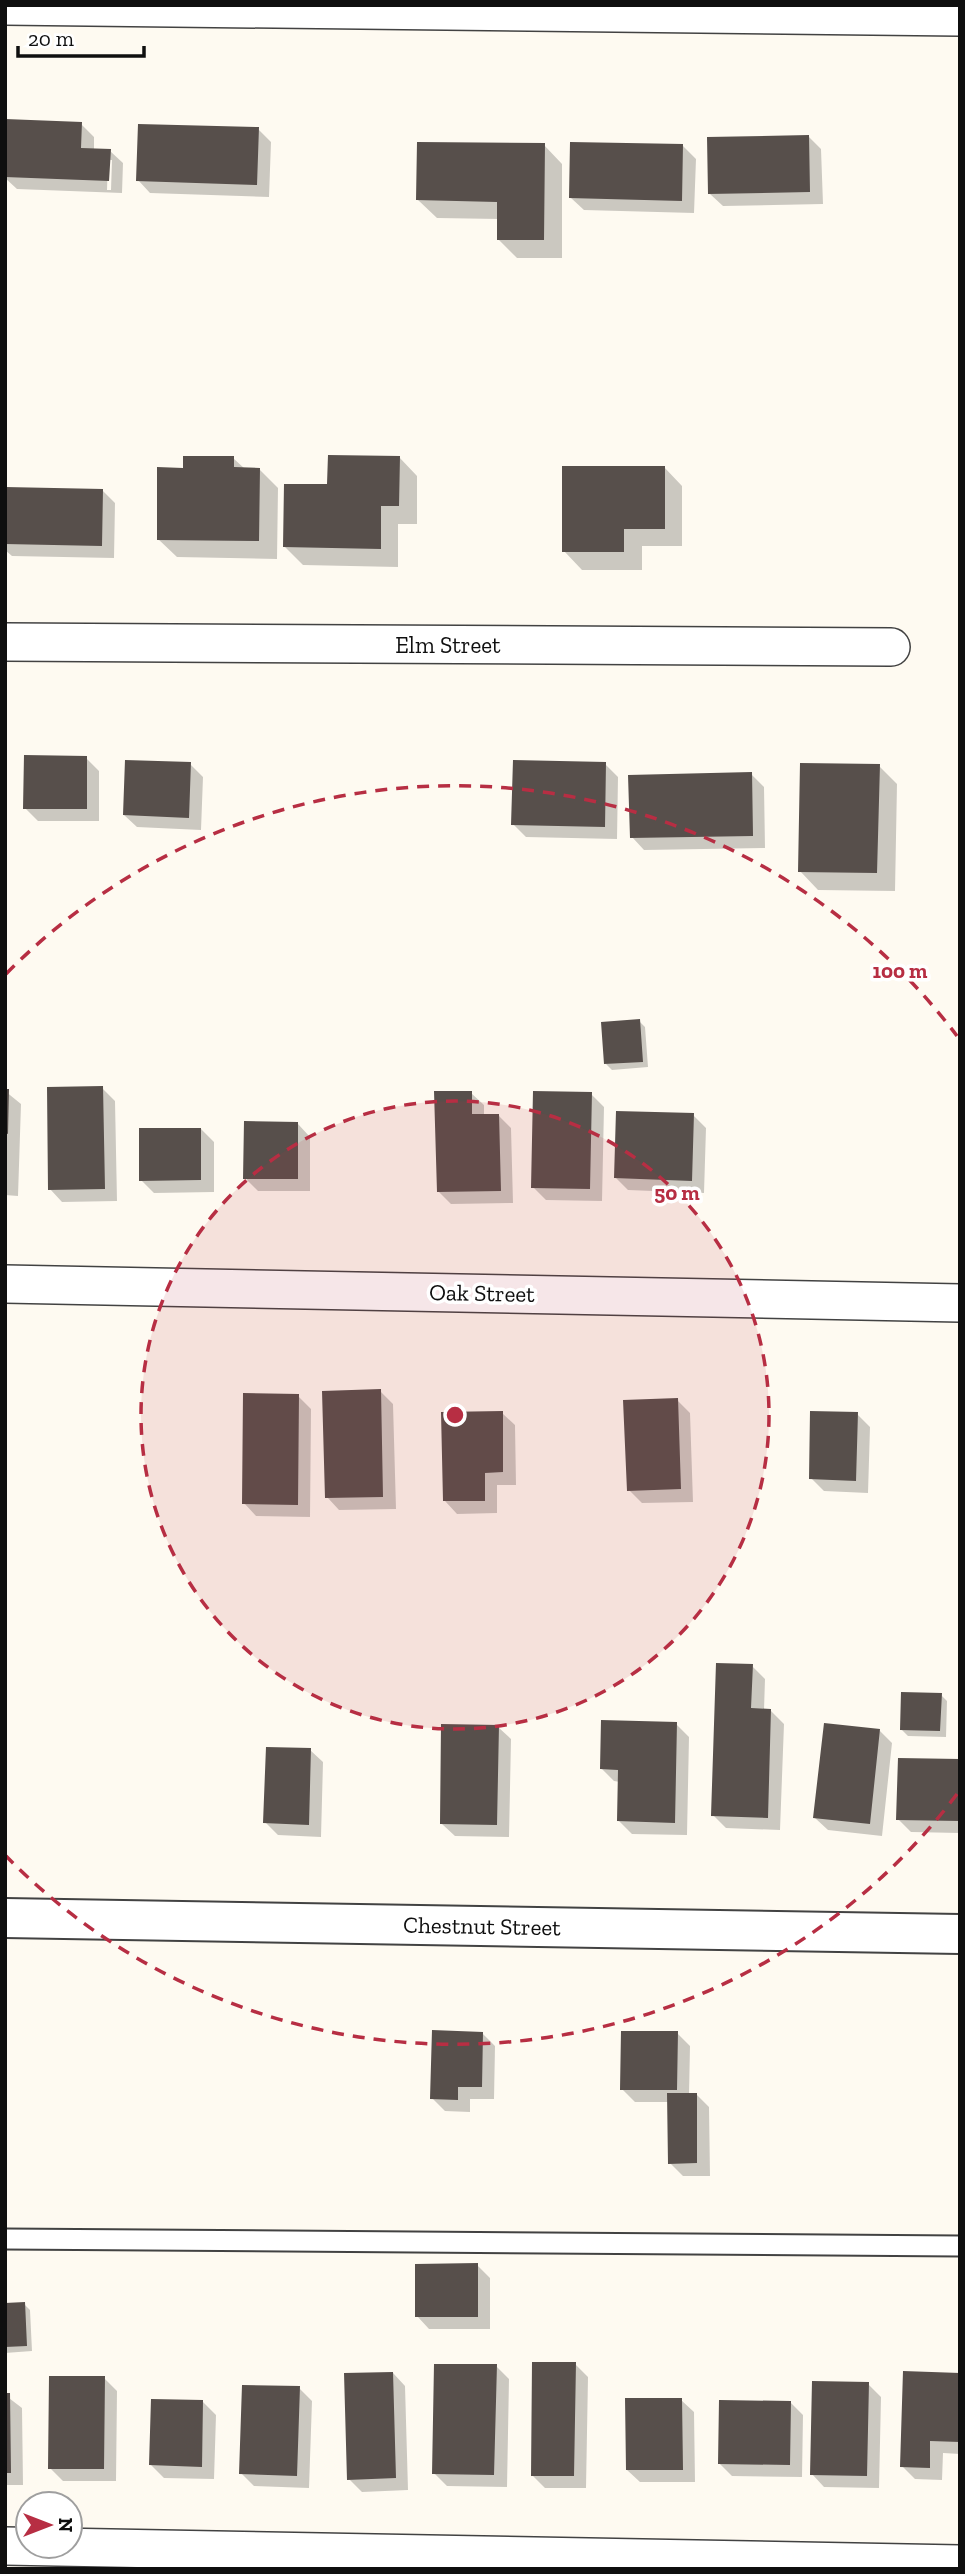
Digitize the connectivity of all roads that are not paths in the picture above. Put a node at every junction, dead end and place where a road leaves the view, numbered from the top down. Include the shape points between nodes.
1 (5, 6) edge
2 (960, 16) edge
3 (5, 642) edge
4 (891, 647) dead end
5 (5, 1284) edge
6 (960, 1303) edge
7 (5, 1918) edge
8 (960, 1934) edge
9 (5, 2239) edge
10 (960, 2246) edge
11 (5, 2546) edge
12 (960, 2564) edge

1 - 2 street
3 - 4 street, Elm Street
5 - 6 street, Oak Street
7 - 8 street, Chestnut Street
9 - 10 lane
11 - 12 street

